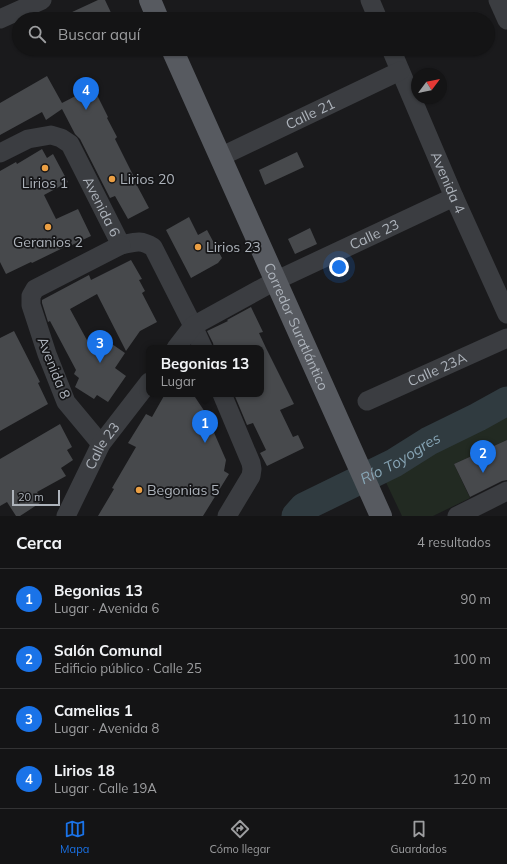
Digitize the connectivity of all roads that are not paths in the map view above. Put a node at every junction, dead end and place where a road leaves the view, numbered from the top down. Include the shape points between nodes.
1 (42, 0) edge
2 (150, 0) edge
3 (370, 0) edge
4 (498, 0) edge
5 (15, 12) edge
6 (155, 12) edge
7 (375, 12) edge
8 (12, 14) edge
9 (0, 19) edge
10 (507, 20) edge
11 (175, 56) edge
12 (394, 56) edge
13 (400, 71) junction
14 (0, 153) edge
15 (220, 157) junction
16 (454, 197) junction
17 (121, 245) junction
18 (275, 281) junction
19 (507, 314) edge
20 (193, 326) junction
21 (507, 338) edge
22 (178, 345) edge
23 (202, 345) edge
24 (146, 386) edge
25 (223, 397) edge
26 (367, 401) dead end
27 (101, 444) junction
28 (507, 491) edge
29 (377, 509) edge
30 (66, 516) edge
31 (227, 516) edge
32 (457, 516) edge

1 - 5 street
2 - 6 main road
3 - 7 street
4 - 10 street
8 - 9 street
11 - 15 main road, Corredor Suratlántico
12 - 13 street, Avenida 4
13 - 15 street, Calle 21
13 - 16 street, Avenida 4
14 - 17 street, Avenida 6 via 28,139 51,135 70,144
15 - 18 main road, Corredor Suratlántico
16 - 18 street, Calle 23
16 - 19 street, Avenida 4
17 - 20 street, Avenida 6 via 137,241 153,247
17 - 27 street, Avenida 8 via 35,289 31,296 31,306 46,354 66,402
18 - 20 street, Calle 23
18 - 29 main road, Corredor Suratlántico
20 - 22 street, Calle 23
20 - 23 street, Avenida 6
21 - 26 street, Calle 23A
24 - 27 street, Calle 23
25 - 31 street via 252,469 251,476
27 - 30 street, Calle 23
28 - 32 street

